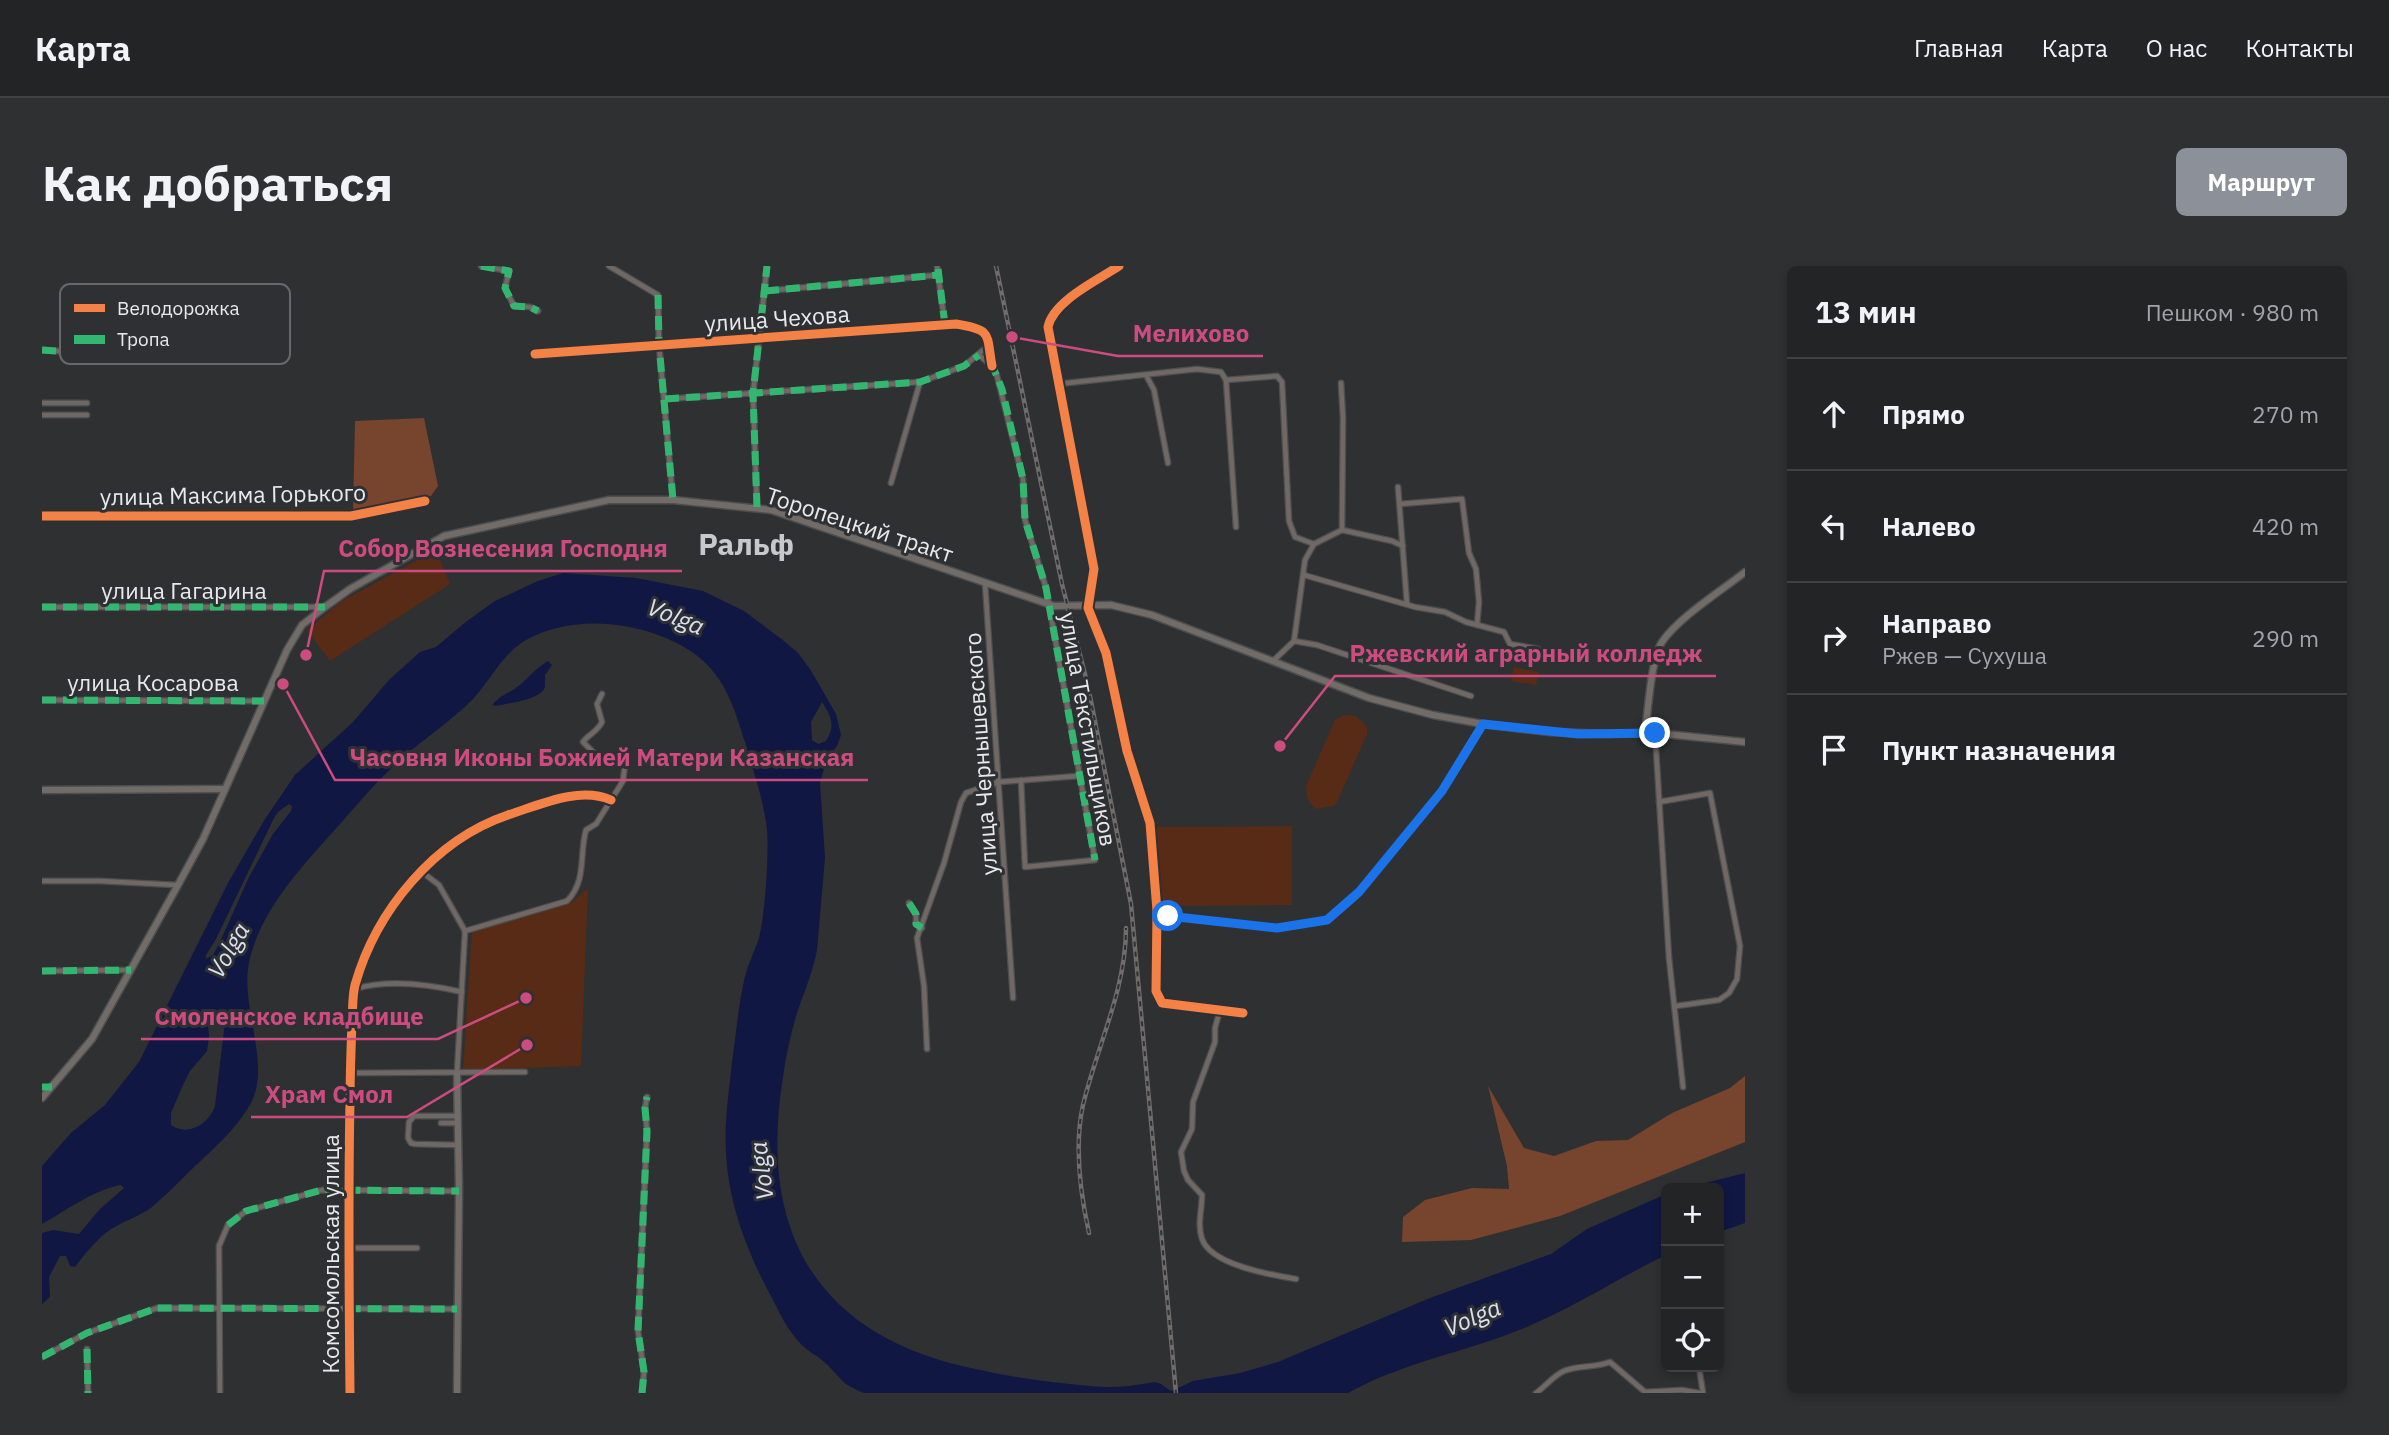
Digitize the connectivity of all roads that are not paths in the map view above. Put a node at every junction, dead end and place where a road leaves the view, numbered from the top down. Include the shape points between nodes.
1 (481, 266) edge
2 (610, 266) edge
3 (767, 266) edge
4 (937, 266) edge
5 (1119, 266) edge
6 (510, 269) edge
7 (938, 275) junction
8 (765, 291) junction
9 (538, 311) dead end
10 (944, 325) junction
11 (761, 339) junction
12 (659, 345) junction
13 (988, 346) junction
14 (42, 351) edge
15 (60, 352) edge
16 (535, 354) dead end
17 (979, 355) junction
18 (992, 366) junction
19 (1146, 375) junction
20 (1226, 380) junction
21 (920, 382) junction
22 (1341, 383) dead end
23 (1058, 384) junction
24 (753, 394) junction
25 (665, 400) junction
26 (42, 403) edge
27 (87, 403) dead end
28 (42, 415) edge
29 (87, 415) dead end
30 (1168, 463) dead end
31 (891, 483) dead end
32 (1398, 486) dead end
33 (673, 500) junction
34 (425, 501) dead end
35 (1400, 504) junction
36 (757, 508) junction
37 (42, 516) edge
38 (1236, 527) dead end
39 (1342, 530) junction
40 (1314, 544) junction
41 (1404, 547) junction
42 (1745, 572) edge
43 (1304, 575) junction
44 (985, 583) junction
45 (1049, 604) junction
46 (1088, 605) junction
47 (1407, 605) junction
48 (42, 607) edge
49 (325, 607) junction
50 (1477, 625) junction
51 (1294, 641) junction
52 (1552, 658) dead end
53 (1272, 661) junction
54 (602, 694) dead end
55 (1471, 696) dead end
56 (42, 700) edge
57 (264, 701) junction
58 (1483, 724) junction
59 (1645, 733) junction
60 (1655, 733) junction
61 (1745, 742) edge
62 (1078, 775) junction
63 (1021, 780) junction
64 (999, 782) junction
65 (225, 789) junction
66 (42, 790) edge
67 (611, 800) junction
68 (1659, 802) junction
69 (422, 872) junction
70 (42, 881) edge
71 (178, 886) junction
72 (909, 903) dead end
73 (1157, 911) junction
74 (922, 928) junction
75 (465, 931) junction
76 (131, 970) junction
77 (42, 971) edge
78 (354, 989) junction
79 (462, 992) junction
80 (1013, 998) dead end
81 (1675, 1006) junction
82 (1220, 1010) junction
83 (1244, 1013) dead end
84 (927, 1049) dead end
85 (525, 1072) dead end
86 (350, 1073) junction
87 (457, 1073) junction
88 (42, 1087) edge
89 (52, 1087) junction
90 (1683, 1087) dead end
91 (647, 1097) dead end
92 (42, 1098) edge
93 (458, 1120) junction
94 (441, 1123) dead end
95 (458, 1145) junction
96 (348, 1191) junction
97 (459, 1191) junction
98 (348, 1248) junction
99 (416, 1248) dead end
100 (1296, 1279) dead end
101 (220, 1308) junction
102 (349, 1308) junction
103 (457, 1309) junction
104 (87, 1349) dead end
105 (42, 1357) edge
106 (1699, 1372) edge
107 (88, 1393) edge
108 (220, 1393) edge
109 (350, 1393) edge
110 (457, 1393) edge
111 (642, 1393) edge
112 (1536, 1393) edge
113 (1701, 1393) edge

1 - 6 street
2 - 12 street via 658,295
3 - 8 street
4 - 7 street
5 - 23 main road via 1051,316 1048,332
6 - 9 street via 505,288 514,306
7 - 8 street
7 - 10 street
8 - 11 street
10 - 11 street, улица Чехова
10 - 13 street, улица Чехова via 980,329 988,336
11 - 12 street, улица Чехова
11 - 24 street
12 - 16 street, улица Чехова
12 - 25 street
13 - 17 street
13 - 18 street
14 - 15 street
17 - 18 street
17 - 21 street via 964,366
18 - 45 street, улица Текстильщиков via 1002,389 1023,479 1025,520
19 - 20 street via 1211,369
19 - 23 street
19 - 30 street via 1154,390
20 - 38 street
20 - 40 street via 1276,376 1282,382 1289,521 1295,537
21 - 24 street
21 - 31 street
22 - 39 street
23 - 46 main road via 1094,569
24 - 25 street
24 - 36 street
25 - 33 street
26 - 27 street
28 - 29 street
32 - 35 street
33 - 36 main road, Торопецкий тракт
33 - 49 main road, Торопецкий тракт via 609,500 444,536
34 - 37 street, улица Максима Горького via 351,516
35 - 41 street
35 - 50 street via 1462,499 1469,553 1476,569
36 - 44 main road, Торопецкий тракт
39 - 40 street
39 - 41 street
40 - 43 street via 1305,560
41 - 47 street
42 - 59 main road via 1661,643
43 - 47 street
43 - 51 street
44 - 45 main road, Торопецкий тракт
44 - 64 street, улица Чернышевского
45 - 46 main road, Торопецкий тракт
45 - 62 street, улица Текстильщиков
46 - 53 main road via 1111,605 1152,615
46 - 73 street via 1106,653 1127,751 1150,823
47 - 50 street via 1445,612
48 - 49 street, улица Гагарина
49 - 57 main road, Торопецкий тракт via 302,625
50 - 52 street via 1504,632 1510,645 1538,649
51 - 53 street
51 - 55 street
53 - 58 main road via 1381,701
54 - 67 street via 597,704 602,722 583,742 597,756 622,758 625,764 623,781
56 - 57 street, улица Косарова
57 - 65 main road, Торопецкий тракт
58 - 59 main road via 1578,734
58 - 73 street via 1442,791 1359,892 1327,920 1277,928
59 - 60 main road
60 - 61 main road
60 - 68 street
62 - 63 street
62 - 63 street, улица Текстильщиков via 1096,860 1025,867
63 - 64 street
64 - 74 street via 966,793 961,802
64 - 80 street, улица Чернышевского
65 - 66 main road
65 - 71 main road, Торопецкий тракт
67 - 69 street, Комсомольская улица via 593,796 559,799 493,820 466,835
67 - 75 street via 596,824 586,830 580,882 567,901
68 - 81 street
68 - 81 street via 1710,793 1740,946 1737,979 1729,993 1719,1000
69 - 75 street via 439,885
69 - 78 street, Комсомольская улица via 404,887 372,942
70 - 71 street
71 - 76 main road, Торопецкий тракт
72 - 74 street
73 - 82 street via 1156,991 1162,1003
74 - 84 street via 917,938
75 - 79 street
76 - 77 street
76 - 89 main road, Торопецкий тракт via 92,1039
78 - 79 street via 404,984
78 - 86 street, Комсомольская улица
79 - 87 street
81 - 90 street
82 - 83 street
82 - 100 street via 1215,1042 1193,1102 1192,1129 1181,1152 1188,1180 1202,1195 1203,1242 1222,1259
85 - 87 street
86 - 87 street
86 - 96 street, Комсомольская улица
87 - 93 main road
88 - 89 street
89 - 92 main road, Торопецкий тракт
91 - 111 street via 638,1331
93 - 94 street
93 - 95 main road
93 - 95 street via 414,1116 408,1138 420,1145
95 - 97 main road
96 - 97 street
96 - 98 street, Комсомольская улица
96 - 101 street via 322,1190 246,1210 228,1225 219,1246
97 - 103 main road
98 - 99 street
98 - 102 street, Комсомольская улица
101 - 102 street
101 - 105 street via 157,1308 87,1333
101 - 108 street
102 - 103 street
102 - 109 street, Комсомольская улица
103 - 110 main road
104 - 107 street
106 - 113 street
112 - 113 street via 1561,1372 1610,1362 1645,1392

